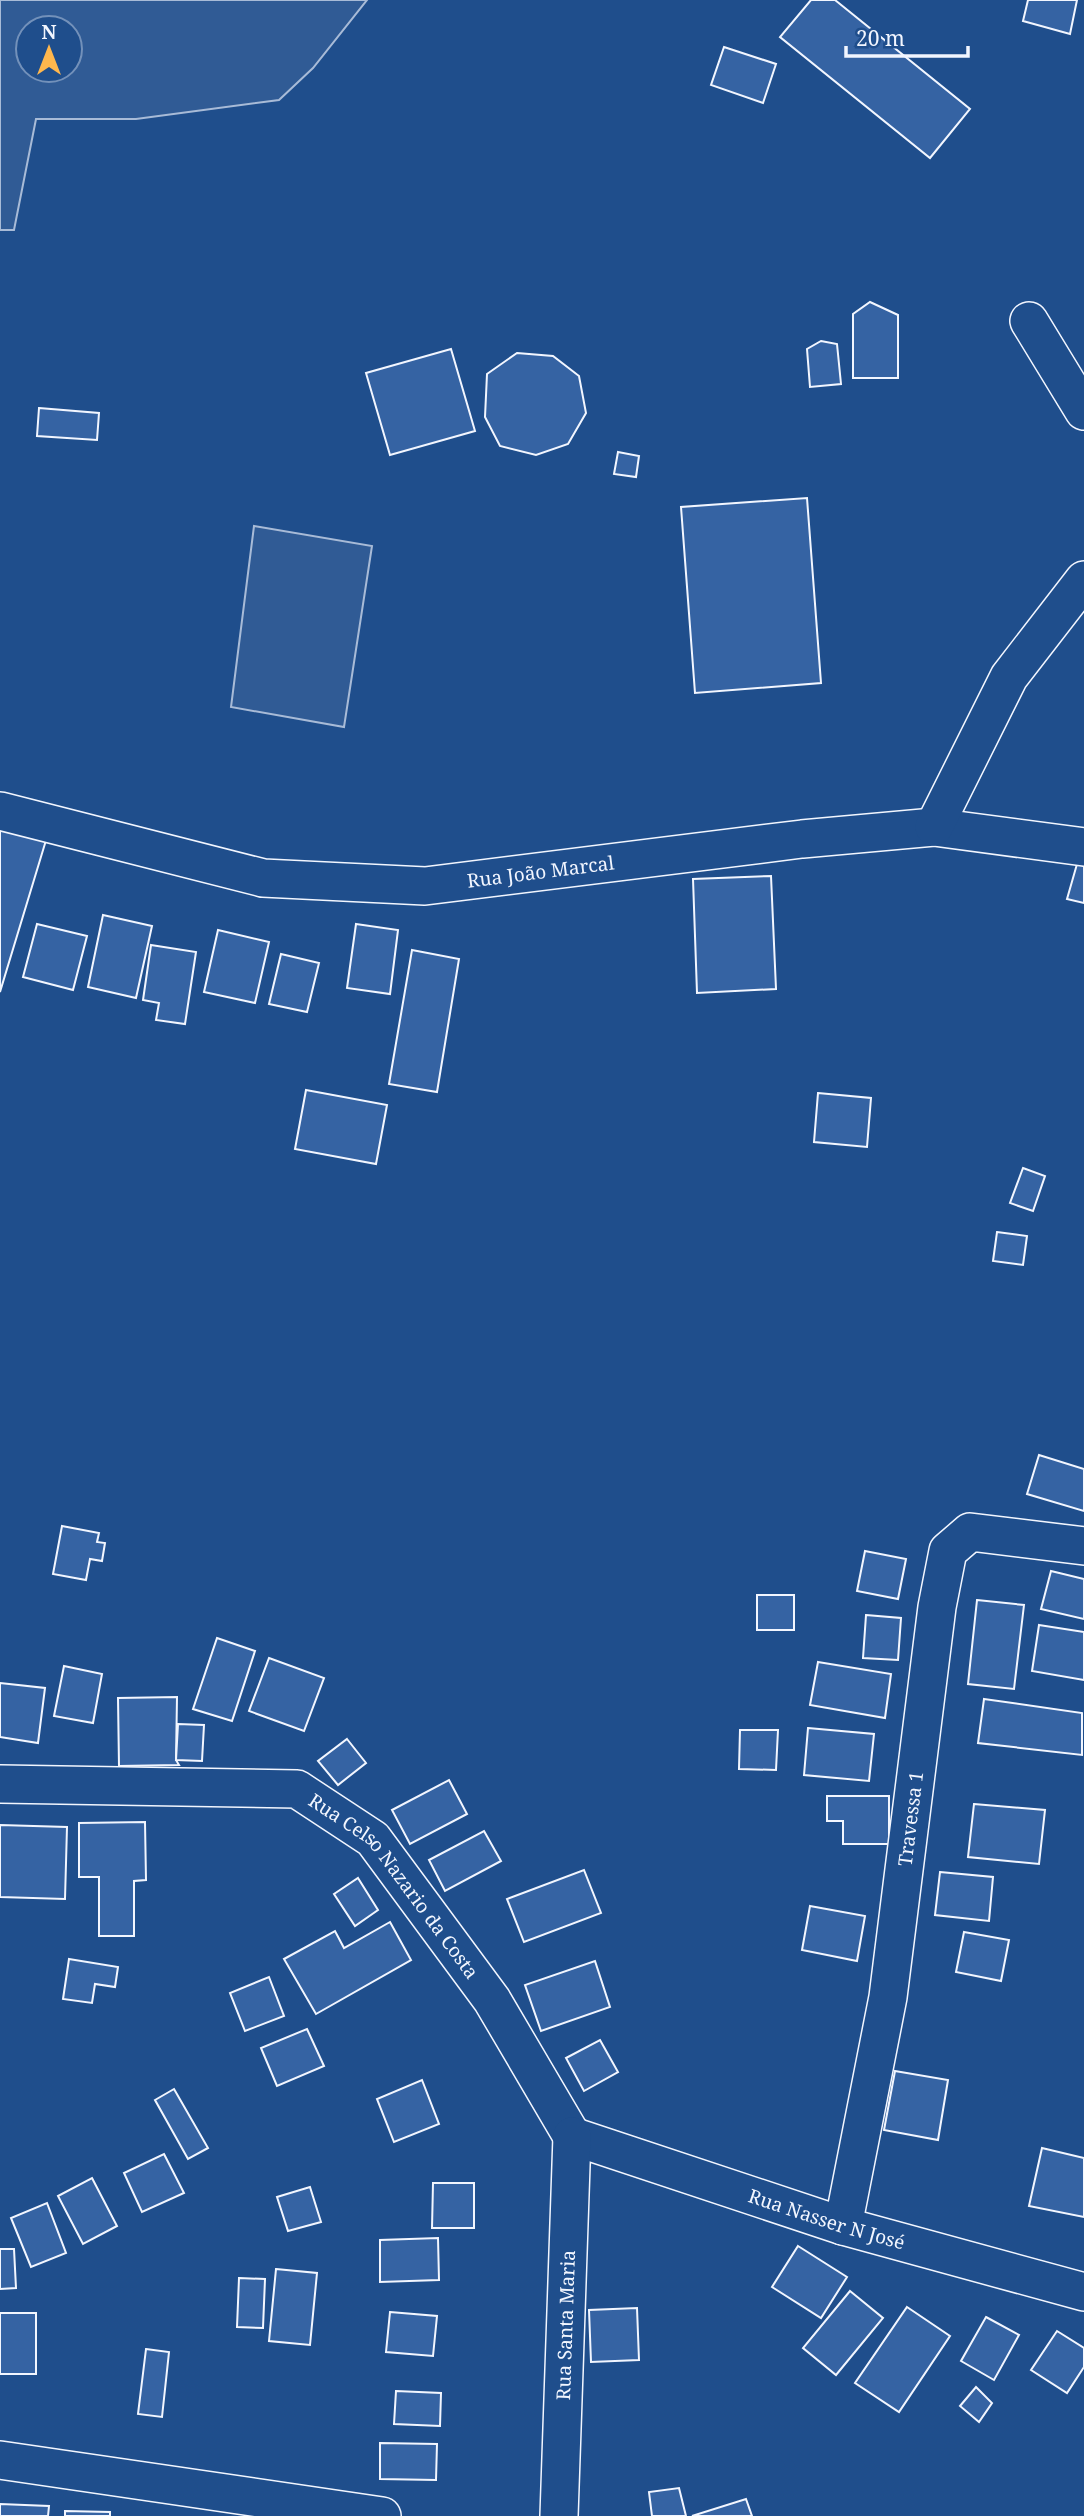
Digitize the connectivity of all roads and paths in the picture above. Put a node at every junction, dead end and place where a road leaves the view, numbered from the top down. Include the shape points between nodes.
1 (1029, 321) dead end
2 (1084, 411) edge
3 (1084, 580) edge
4 (0, 811) edge
5 (934, 827) junction
6 (1084, 847) edge
7 (1084, 1546) edge
8 (0, 1784) edge
9 (572, 2136) junction
10 (843, 2226) junction
11 (1084, 2292) edge
12 (0, 2460) edge
13 (382, 2516) edge
14 (559, 2516) edge

1 - 2 street
3 - 5 street via 1009,677
4 - 5 street, Rua João Marcal via 263,878 425,886
5 - 6 street, Rua João Marcal
7 - 10 street, Travessa 1 via 970,1532 948,1551 888,1997
8 - 9 street, Rua Celso Nazario da Costa via 298,1789 373,1839 492,2000
9 - 10 street, Rua Nasser N José
9 - 14 street, Rua Santa Maria
10 - 11 street, Rua Nasser N José
12 - 13 street

